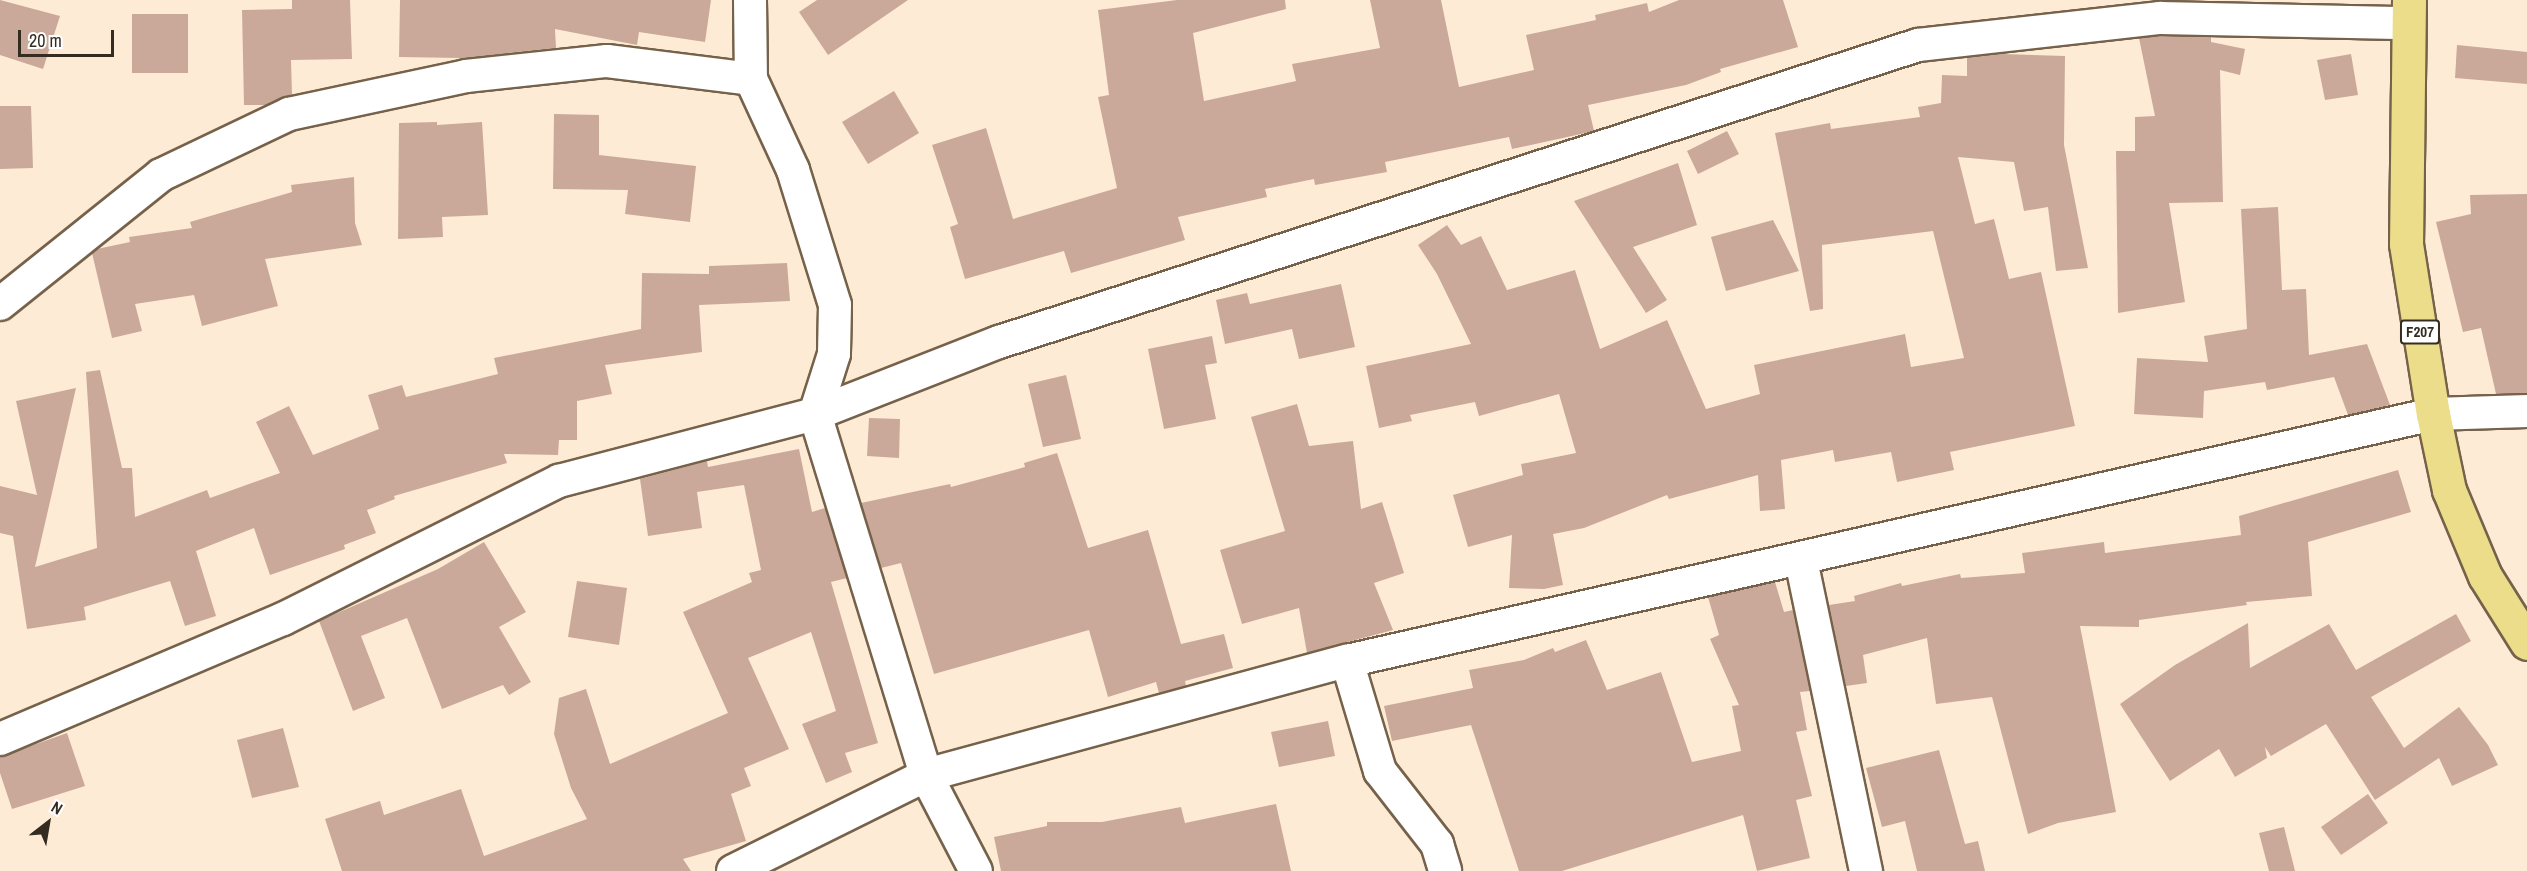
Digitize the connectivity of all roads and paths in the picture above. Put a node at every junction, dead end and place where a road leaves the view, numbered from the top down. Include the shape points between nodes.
1 (750, 0) edge
2 (2409, 12) edge
3 (752, 79) junction
4 (0, 304) edge
5 (2527, 411) edge
6 (815, 414) junction
7 (2433, 414) junction
8 (1801, 560) junction
9 (2527, 643) edge
10 (1347, 661) junction
11 (0, 739) edge
12 (926, 775) junction
13 (734, 871) edge
14 (976, 871) edge
15 (1445, 871) edge
16 (1866, 871) edge

1 - 3 street
2 - 6 street via 2160,18 1918,45 999,342
2 - 7 main road, F207 via 2406,244
3 - 4 street via 608,61 466,76 289,114 161,176
3 - 6 street via 793,170 835,305 834,354
5 - 7 street
6 - 11 street via 559,481 283,619
6 - 12 street
7 - 8 street
7 - 9 main road, F207 via 2449,490 2485,576
8 - 10 street
8 - 16 street
10 - 12 street
10 - 15 street via 1380,771 1437,844
12 - 13 street
12 - 14 street

